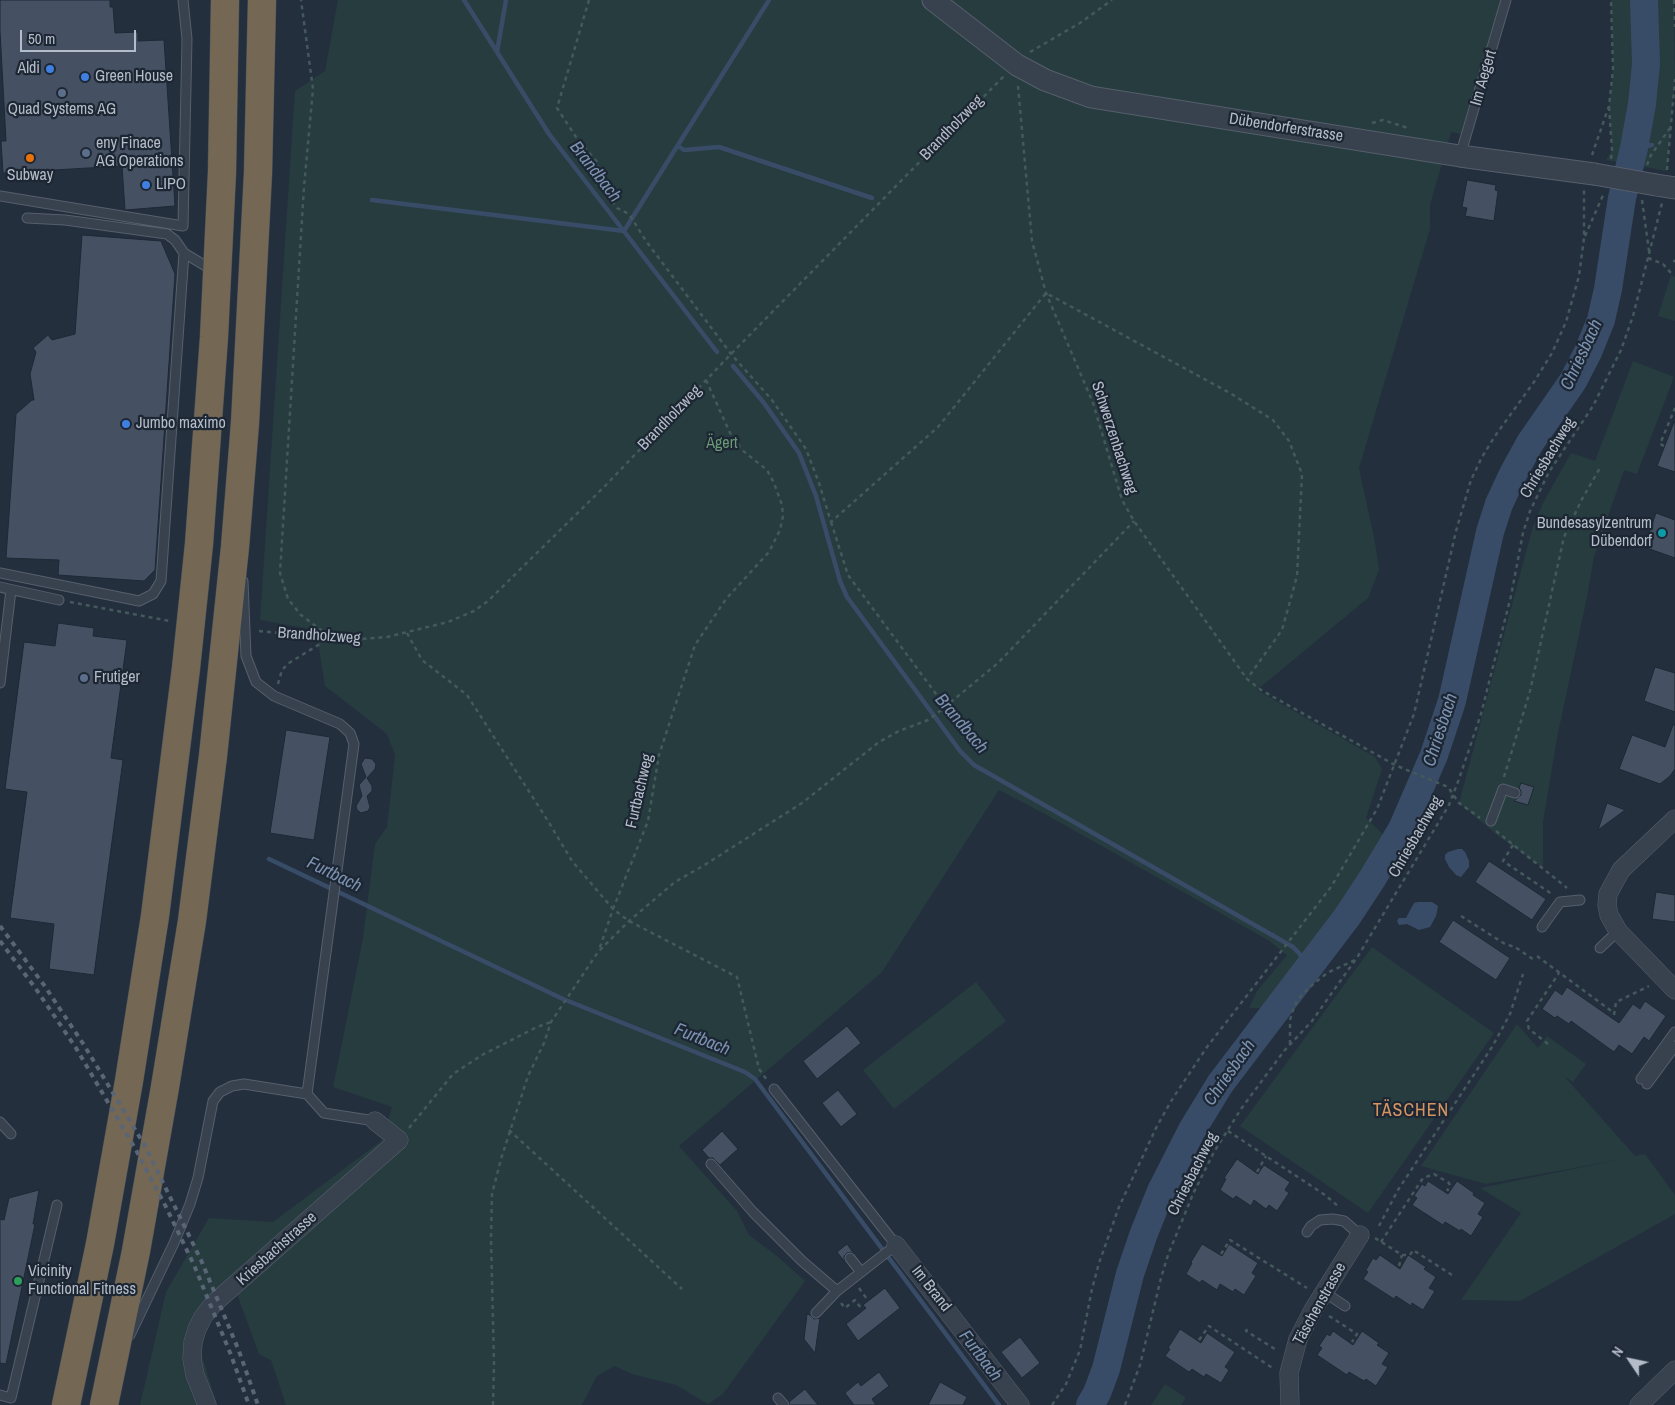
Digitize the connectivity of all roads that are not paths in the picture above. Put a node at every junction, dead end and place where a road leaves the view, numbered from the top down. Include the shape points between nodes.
1 (183, 0) edge
2 (226, 0) edge
3 (262, 0) edge
4 (933, 0) edge
5 (1506, 0) edge
6 (1460, 156) junction
7 (1665, 186) edge
8 (0, 196) edge
9 (27, 218) dead end
10 (184, 253) junction
11 (217, 273) junction
12 (238, 508) junction
13 (0, 573) edge
14 (0, 587) edge
15 (11, 590) junction
16 (59, 600) road end
17 (0, 682) edge
18 (1515, 793) dead end
19 (1675, 819) edge
20 (1493, 826) road end
21 (1580, 900) road end
22 (1542, 927) dead end
23 (1618, 931) junction
24 (1600, 948) dead end
25 (1675, 990) edge
26 (1675, 1032) edge
27 (1675, 1046) edge
28 (774, 1089) road end
29 (307, 1094) junction
30 (375, 1121) joint
31 (0, 1122) edge
32 (11, 1134) dead end
33 (711, 1164) dead end
34 (57, 1205) dead end
35 (1307, 1232) dead end
36 (1366, 1235) joint
37 (894, 1246) junction
38 (850, 1258) dead end
39 (861, 1272) junction
40 (837, 1291) junction
41 (1318, 1292) junction
42 (1345, 1306) dead end
43 (816, 1313) dead end
44 (1675, 1370) edge
45 (111, 1374) junction
46 (0, 1395) edge
47 (66, 1405) edge
48 (104, 1405) edge
49 (206, 1405) edge
50 (1020, 1405) edge
51 (1290, 1405) edge
52 (1639, 1405) edge

1 - 8 lane via 187,39 183,226
2 - 11 highway
3 - 12 highway via 255,255
4 - 6 street, Dübendorferstrasse via 1025,59 1045,80 1091,97
5 - 6 lane, Im Aegert
6 - 7 street, Dübendorferstrasse, bridge
9 - 10 lane via 167,234
10 - 11 lane
10 - 13 lane via 161,581 153,594 139,600
11 - 47 highway via 199,544 167,833 125,1108
12 - 29 lane via 246,656 254,678 274,696 340,724 350,733 354,744
12 - 45 highway via 214,756 192,921 154,1150
14 - 15 lane
15 - 16 lane
15 - 17 lane
18 - 20 lane via 1503,789
19 - 23 street via 1621,870 1608,894 1609,915
21 - 22 lane via 1560,902
23 - 24 lane
23 - 25 street
26 - 27 lane via 1644,1081
28 - 37 lane
29 - 30 lane via 324,1113
29 - 45 lane via 244,1084 220,1092 213,1101 190,1204
30 - 49 street, Kriesbachstrasse via 399,1140 213,1304 203,1317 193,1342 192,1358
31 - 32 lane
33 - 40 lane via 753,1212
34 - 46 lane via 11,1398
35 - 36 lane via 1320,1220 1332,1219 1344,1221
36 - 41 street, Täschenstrasse
37 - 39 lane
37 - 50 street, Im Brand
38 - 39 lane
39 - 40 lane
40 - 43 lane
41 - 42 lane
41 - 51 street, Täschenstrasse via 1292,1355
44 - 52 street
45 - 48 highway

